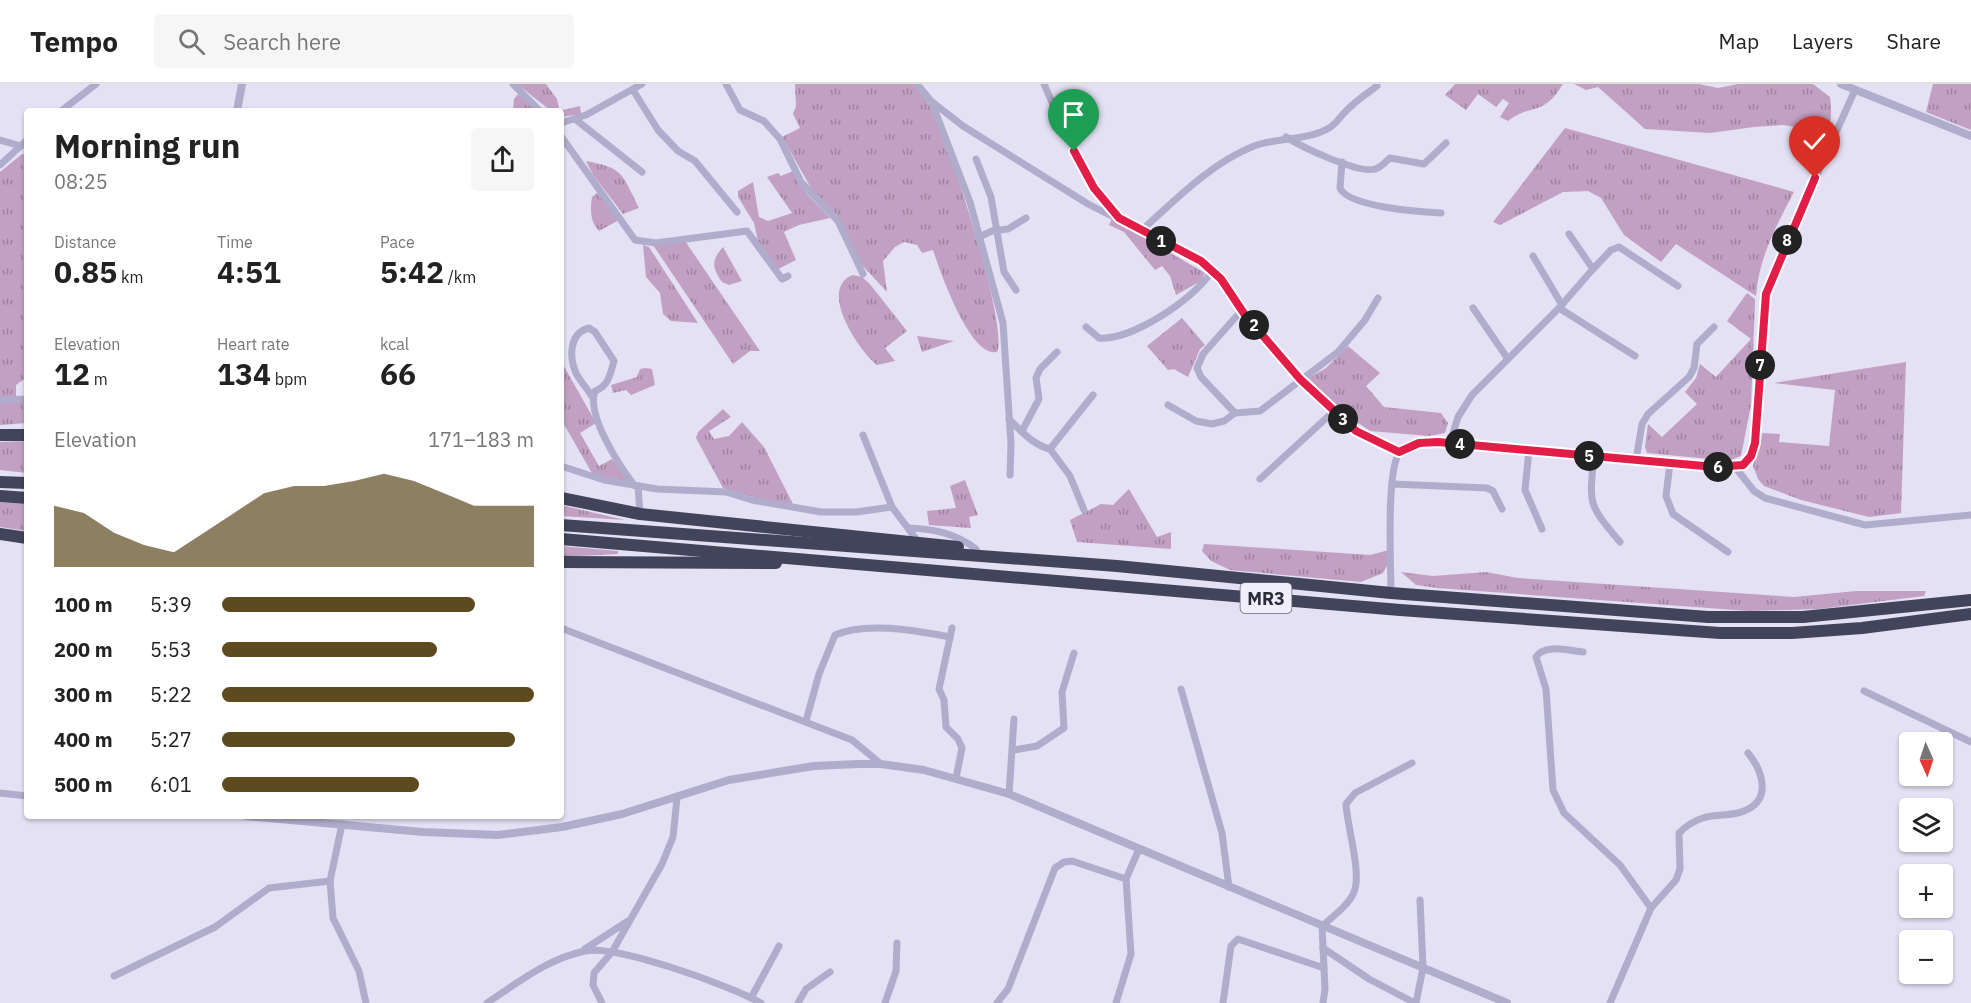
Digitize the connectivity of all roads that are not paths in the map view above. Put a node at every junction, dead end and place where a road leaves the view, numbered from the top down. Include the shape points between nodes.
1 (96, 84) edge
2 (242, 84) edge
3 (513, 84) edge
4 (642, 84) edge
5 (726, 84) edge
6 (1044, 84) edge
7 (1841, 84) edge
8 (918, 85) edge
9 (1377, 86) dead end
10 (633, 90) junction
11 (1855, 90) junction
12 (931, 101) junction
13 (65, 108) edge
14 (238, 108) edge
15 (537, 108) edge
16 (575, 119) junction
17 (564, 122) edge
18 (1971, 136) edge
19 (1286, 137) junction
20 (0, 140) edge
21 (564, 140) edge
22 (24, 143) edge
23 (1446, 143) dead end
24 (976, 159) dead end
25 (1342, 162) junction
26 (0, 165) edge
27 (642, 172) dead end
28 (737, 212) dead end
29 (1441, 213) dead end
30 (1026, 218) dead end
31 (1119, 218) junction
32 (996, 231) junction
33 (1141, 231) junction
34 (1569, 234) dead end
35 (980, 237) junction
36 (1533, 256) dead end
37 (1593, 269) junction
38 (1212, 271) junction
39 (863, 274) dead end
40 (788, 276) dead end
41 (1678, 286) dead end
42 (1016, 290) dead end
43 (1378, 297) dead end
44 (1560, 306) junction
45 (1473, 308) dead end
46 (1242, 310) junction
47 (1086, 327) dead end
48 (1714, 327) dead end
49 (1057, 352) dead end
50 (1635, 356) dead end
51 (1508, 359) junction
52 (1300, 379) junction
53 (1094, 395) dead end
54 (593, 398) junction
55 (24, 399) edge
56 (0, 400) edge
57 (1168, 405) dead end
58 (1334, 411) junction
59 (1235, 413) junction
60 (1009, 419) junction
61 (1022, 431) junction
62 (0, 435) edge
63 (24, 435) edge
64 (863, 435) dead end
65 (1450, 443) junction
66 (1050, 449) junction
67 (1529, 450) junction
68 (1399, 452) junction
69 (1594, 456) junction
70 (1636, 460) junction
71 (1670, 463) junction
72 (564, 467) edge
73 (1735, 467) junction
74 (1010, 475) dead end
75 (1260, 478) dead end
76 (0, 482) edge
77 (24, 483) edge
78 (1392, 484) junction
79 (636, 486) junction
80 (0, 496) edge
81 (24, 498) edge
82 (564, 499) edge
83 (892, 507) junction
84 (1502, 509) dead end
85 (1084, 510) dead end
86 (640, 514) junction
87 (1971, 515) edge
88 (564, 525) edge
89 (909, 528) junction
90 (1542, 529) dead end
91 (0, 534) edge
92 (24, 538) edge
93 (564, 538) edge
94 (1620, 542) dead end
95 (920, 543) junction
96 (976, 549) junction
97 (1728, 552) dead end
98 (564, 562) edge
99 (1117, 566) junction
100 (963, 571) junction
101 (1390, 593) junction
102 (1971, 600) edge
103 (1971, 614) edge
104 (564, 628) edge
105 (952, 628) dead end
106 (950, 637) junction
107 (1584, 652) dead end
108 (1074, 653) dead end
109 (1181, 689) dead end
110 (1864, 691) dead end
111 (1014, 719) dead end
112 (806, 721) junction
113 (1971, 742) edge
114 (1014, 750) junction
115 (1748, 753) dead end
116 (1412, 763) dead end
117 (881, 764) junction
118 (956, 778) junction
119 (0, 793) edge
120 (1009, 794) junction
121 (24, 796) edge
122 (677, 798) junction
123 (282, 819) edge
124 (342, 824) junction
125 (1139, 849) junction
126 (1126, 879) junction
127 (330, 881) junction
128 (1228, 887) junction
129 (1420, 900) dead end
130 (1651, 908) junction
131 (631, 919) junction
132 (1322, 926) junction
133 (897, 943) dead end
134 (779, 946) dead end
135 (1323, 948) junction
136 (580, 952) junction
137 (612, 952) junction
138 (1324, 968) junction
139 (1423, 968) junction
140 (830, 972) dead end
141 (114, 976) dead end
142 (756, 1001) edge
143 (366, 1003) edge
144 (488, 1003) edge
145 (602, 1003) edge
146 (798, 1003) edge
147 (885, 1003) edge
148 (997, 1003) edge
149 (1116, 1003) edge
150 (1223, 1003) edge
151 (1323, 1003) edge
152 (1416, 1003) edge
153 (1507, 1003) edge
154 (1610, 1003) edge

1 - 13 street
2 - 14 street
3 - 15 street
4 - 10 street
5 - 39 street via 740,110 764,121 780,139 801,182 838,221
6 - 31 street via 1094,188
7 - 11 street
8 - 12 street
9 - 19 street via 1332,127 1319,133
10 - 16 street
10 - 28 street via 658,130 678,151 695,161
11 - 18 street
11 - 73 street via 1766,294 1755,443 1751,456
12 - 31 street via 963,126 1088,204
12 - 35 street
16 - 17 street
16 - 27 street
19 - 25 street
19 - 33 street via 1254,146 1226,161
20 - 22 street
21 - 40 street via 635,240 656,243 747,231 782,279
22 - 26 street
23 - 25 street via 1424,164 1390,158 1370,170
24 - 32 street via 991,197
25 - 29 street via 1340,188 1347,197 1401,211
30 - 32 street
31 - 33 street
32 - 35 street
32 - 42 street via 1004,272
33 - 38 street via 1201,261
34 - 37 street
35 - 60 street via 1006,339
36 - 44 street
37 - 41 street via 1619,247
37 - 44 street
38 - 46 street
38 - 47 street via 1191,295 1118,338 1100,338
43 - 52 street via 1365,320 1338,352
44 - 50 street
44 - 51 street
45 - 51 street
46 - 52 street
46 - 59 street via 1203,354 1197,368
48 - 70 street via 1697,344 1689,377 1642,424
49 - 61 street via 1036,378 1039,399
51 - 65 street via 1472,395 1458,417
52 - 58 street
52 - 59 street via 1260,411
53 - 66 street
54 - 54 street via 608,381 614,361 589,328 581,329 575,337 572,359
54 - 79 street via 608,443
55 - 56 street
57 - 59 street via 1196,421 1212,424
58 - 68 street via 1356,431
58 - 75 street
60 - 61 street
60 - 74 street
61 - 66 street via 1041,447
62 - 63 highway
64 - 83 street
65 - 67 street
65 - 68 street via 1419,443
66 - 85 street via 1070,476
67 - 69 street
67 - 90 street via 1525,490
68 - 78 street
69 - 70 street
69 - 94 street via 1592,504
70 - 71 street
71 - 73 street
71 - 97 street via 1666,496 1673,514
72 - 79 street
73 - 87 street via 1754,491 1765,498 1857,523
76 - 77 highway
78 - 84 street via 1487,488 1493,491
78 - 101 street
79 - 83 street via 726,492 821,512
79 - 86 street
80 - 81 highway
82 - 86 highway
83 - 89 street
86 - 95 highway
88 - 99 highway, MR3
89 - 95 street
89 - 96 street via 949,534
91 - 92 highway
93 - 100 highway, MR3
95 - 96 highway
96 - 99 highway
98 - 100 highway via 738,562
99 - 101 highway, MR3
100 - 103 highway, MR3 via 1400,610 1720,633 1792,633
101 - 102 highway, MR3 via 1720,617 1803,617
104 - 112 street
105 - 106 street
106 - 112 street via 887,629 835,635
106 - 118 street via 939,689 946,728 962,748
107 - 130 street via 1546,649 1536,657 1546,689 1554,796 1564,813 1633,879
108 - 114 street via 1062,692 1064,728 1037,746
109 - 128 street via 1222,833
110 - 113 street
111 - 114 street
112 - 117 street via 852,740
114 - 120 street
115 - 130 street via 1761,774 1760,798 1745,811 1703,817 1679,833 1680,869 1676,880
116 - 132 street via 1355,793 1347,802 1355,889
117 - 118 street
117 - 122 street via 772,772 729,780
118 - 120 street
119 - 121 street
120 - 125 street
122 - 124 street via 562,827 498,835
122 - 131 street via 673,837
123 - 124 street
124 - 127 street
125 - 126 street
125 - 128 street
126 - 148 street via 1072,861 1055,868 1008,989
126 - 149 street via 1131,954
127 - 141 street via 268,888 215,927
127 - 143 street via 333,918 359,971
128 - 132 street
129 - 139 street
130 - 154 street
131 - 136 street
131 - 137 street
132 - 135 street
132 - 139 street
133 - 147 street via 896,971
134 - 142 street
135 - 138 street
135 - 152 street via 1369,979
136 - 137 street
136 - 144 street via 543,965
137 - 142 street via 699,977
137 - 145 street via 598,966 592,980
138 - 150 street via 1239,939 1231,946
138 - 151 street
139 - 152 street
139 - 153 street
140 - 146 street via 806,990

